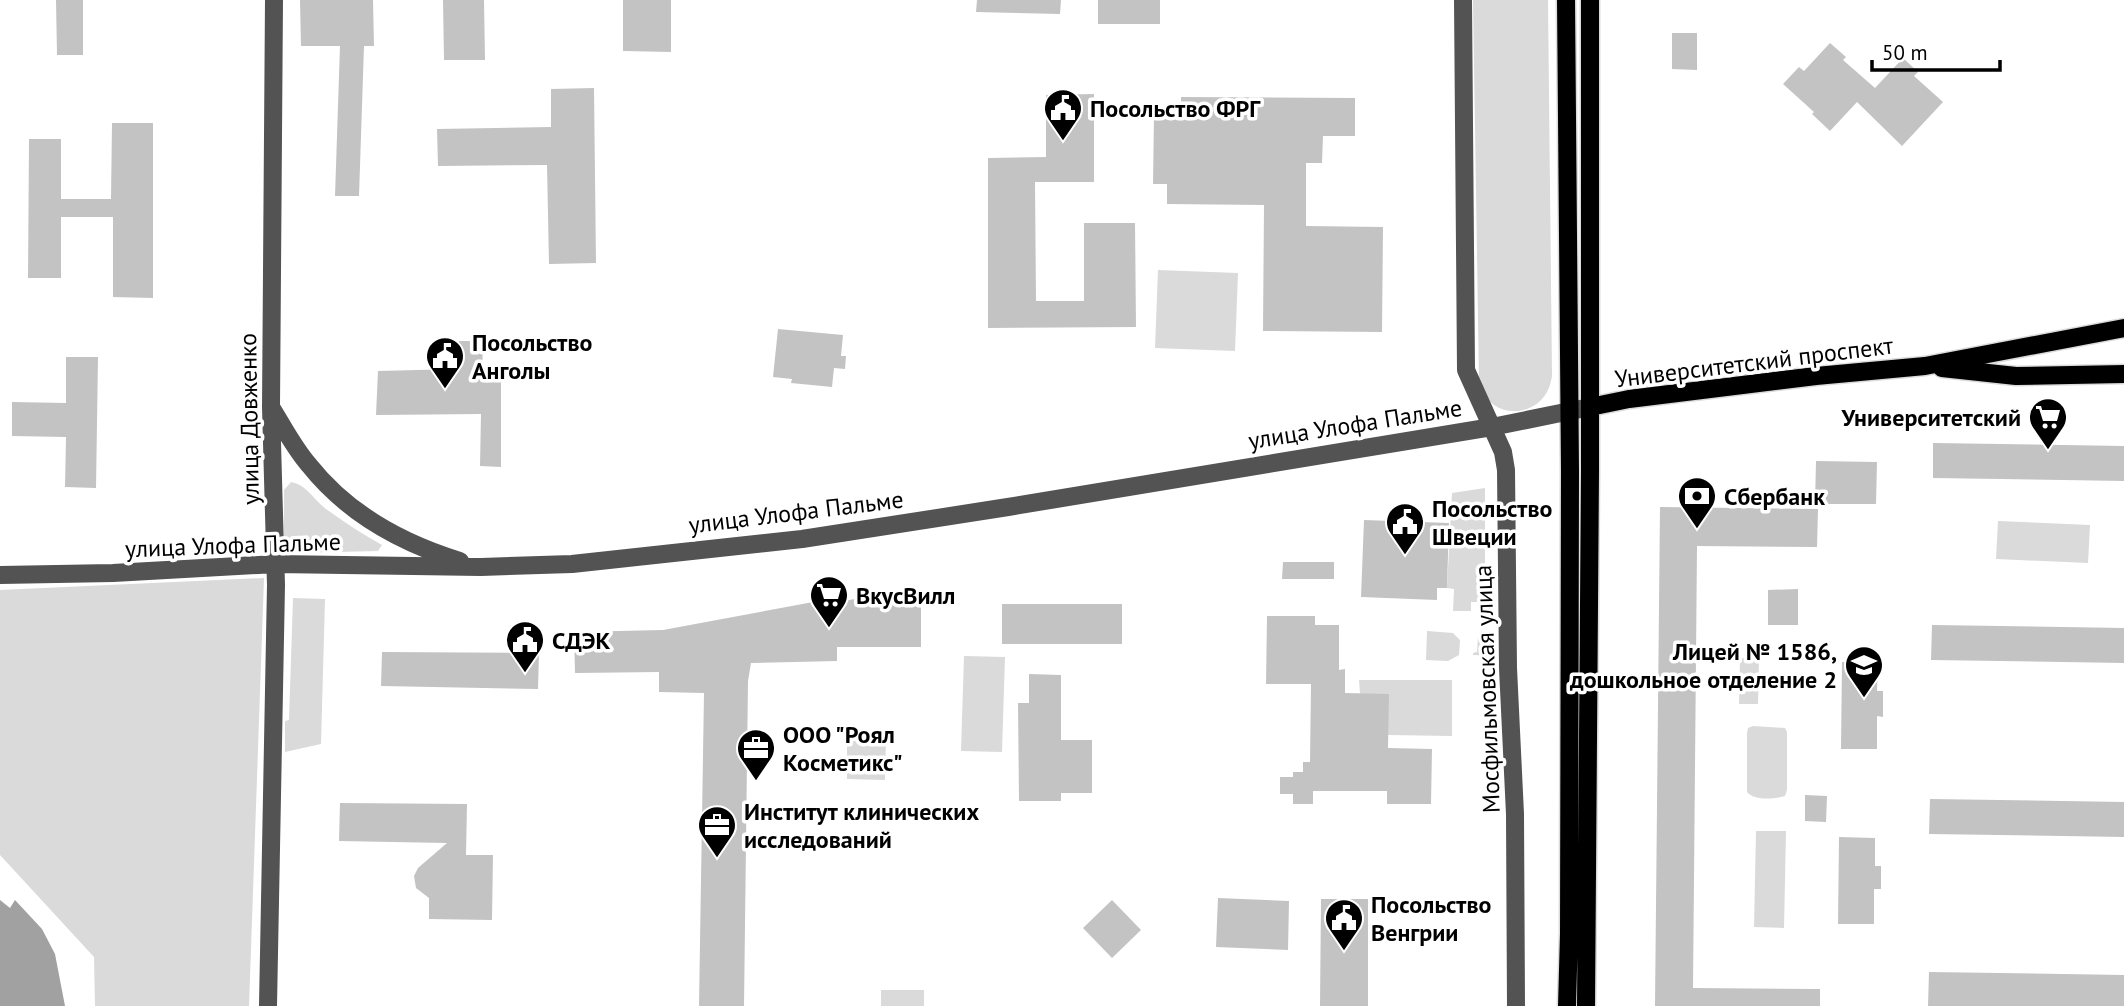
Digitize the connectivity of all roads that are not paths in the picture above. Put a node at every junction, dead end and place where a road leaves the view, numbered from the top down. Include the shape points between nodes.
1 (274, 0) edge
2 (1463, 0) edge
3 (1566, 0) edge
4 (1590, 0) edge
5 (2124, 328) edge
6 (1925, 366) junction
7 (2124, 374) edge
8 (271, 407) junction
9 (1590, 407) junction
10 (1568, 411) junction
11 (1492, 427) junction
12 (275, 564) junction
13 (481, 567) junction
14 (0, 575) edge
15 (268, 1006) edge
16 (1516, 1006) edge
17 (1567, 1006) edge
18 (1586, 1006) edge

1 - 8 street, улица Довженко
2 - 11 street, Мосфильмовская улица via 1466,370
3 - 10 main road
4 - 9 main road
5 - 6 main road, Университетский проспект
6 - 7 main road, Университетский проспект via 2016,376
6 - 9 main road, Университетский проспект
8 - 12 street, улица Довженко
8 - 13 street via 307,463 362,516 433,553
9 - 10 street, улица Улофа Пальме
9 - 18 main road
10 - 11 street, улица Улофа Пальме
10 - 17 main road
11 - 13 street, улица Улофа Пальме via 802,539 572,564
11 - 16 street, Мосфильмовская улица via 1506,470 1508,668 1516,814
12 - 13 street, улица Улофа Пальме
12 - 14 street, улица Улофа Пальме
12 - 15 street, улица Довженко

